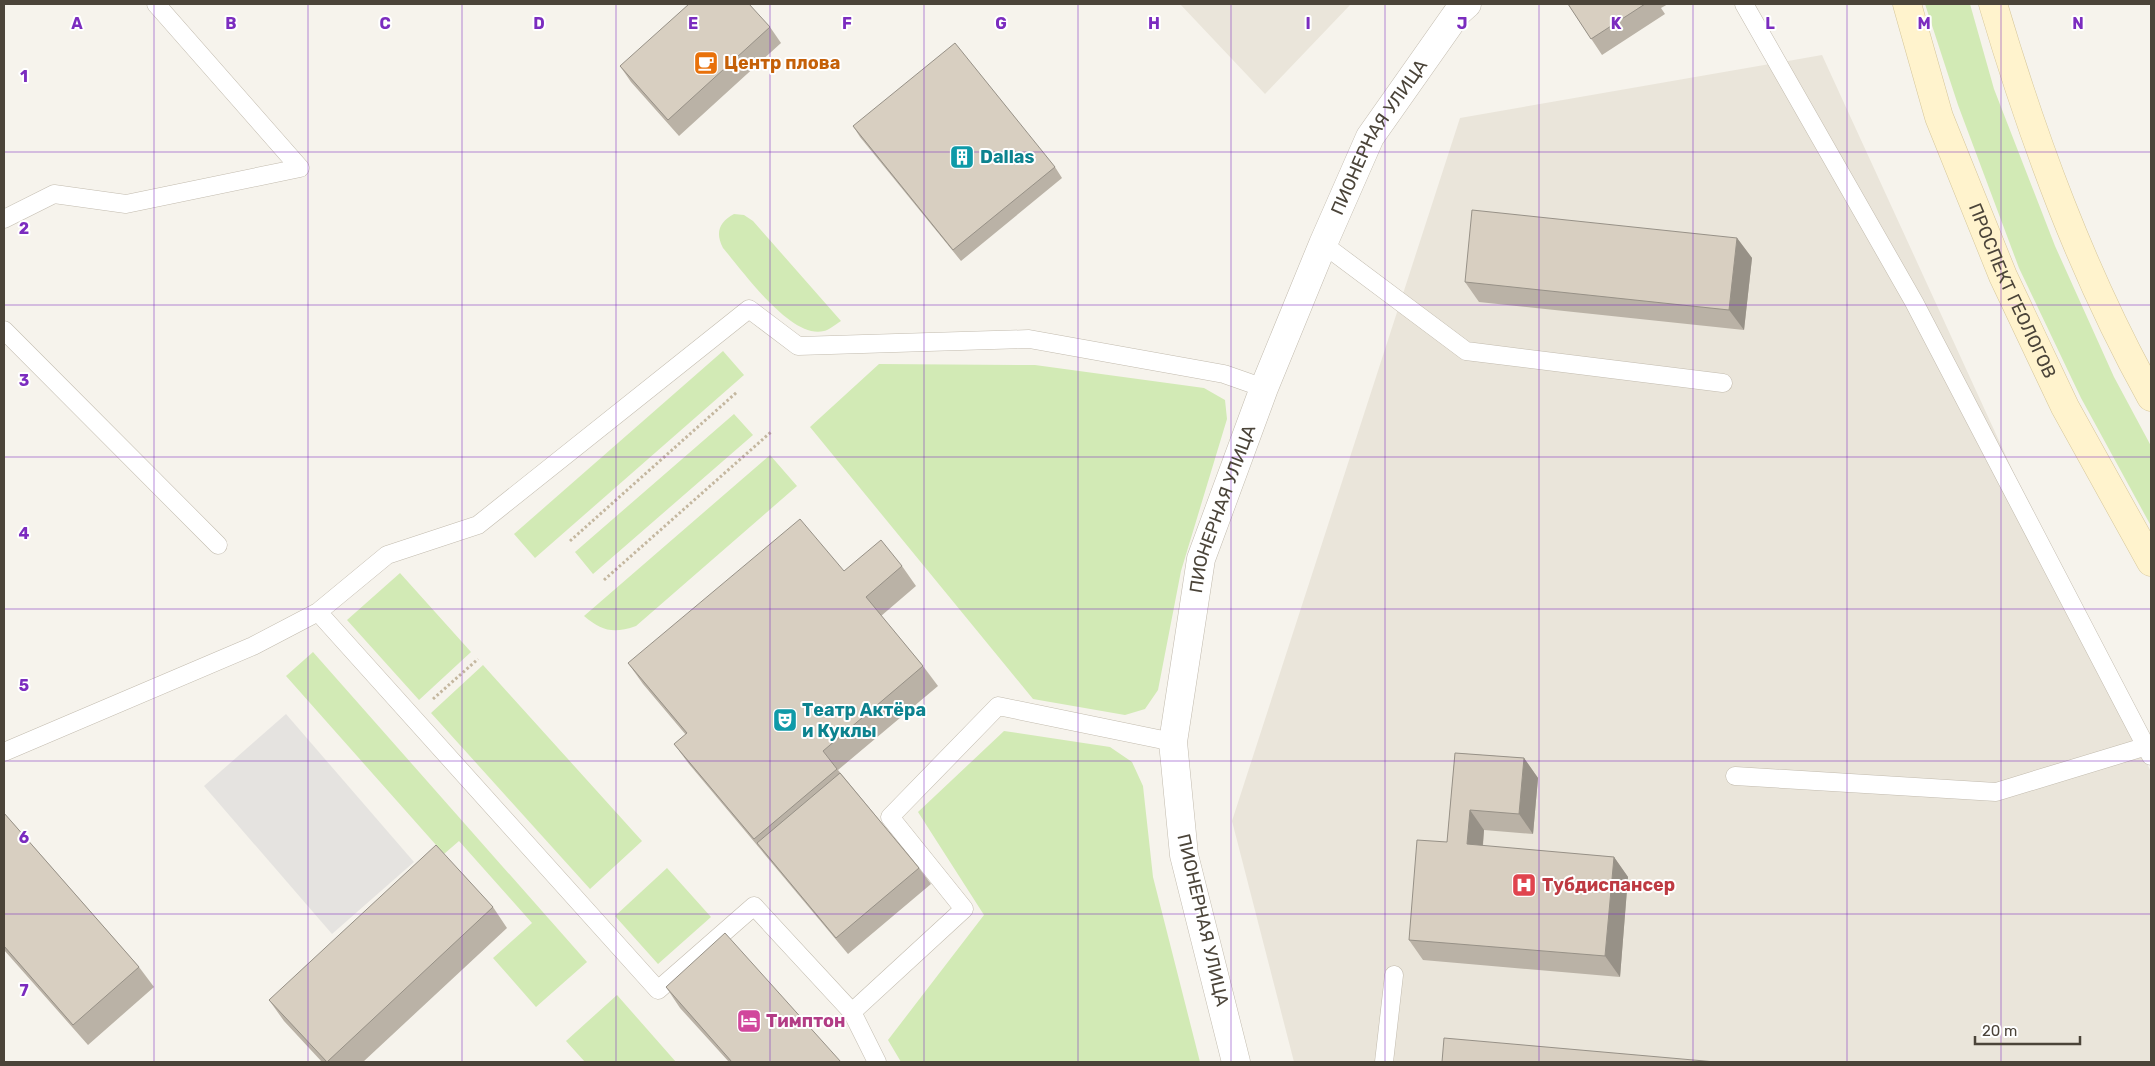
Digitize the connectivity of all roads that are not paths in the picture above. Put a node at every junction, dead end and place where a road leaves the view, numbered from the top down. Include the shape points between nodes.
1 (156, 4) edge
2 (1744, 4) edge
3 (1907, 4) edge
4 (1993, 4) edge
5 (1458, 6) edge
6 (4, 219) edge
7 (1323, 244) junction
8 (4, 330) edge
9 (1722, 384) dead end
10 (1264, 388) junction
11 (2151, 397) edge
12 (218, 545) dead end
13 (2151, 562) edge
14 (318, 612) junction
15 (1173, 742) junction
16 (2149, 751) edge
17 (4, 752) edge
18 (1735, 776) dead end
19 (1394, 975) dead end
20 (852, 1012) junction
21 (877, 1062) edge
22 (1236, 1062) edge
23 (1384, 1062) edge

1 - 6 lane via 300,168 126,204 54,194
2 - 16 lane via 1914,302
3 - 13 main road, ПРОСПЕКТ ГЕОЛОГОВ via 1939,116 2003,276 2065,407
4 - 11 main road via 2015,80 2073,236
5 - 7 street, ПИОНЕРНАЯ УЛИЦА via 1370,137
7 - 9 lane via 1466,351
7 - 10 street, ПИОНЕРНАЯ УЛИЦА
8 - 12 lane
10 - 14 lane via 1224,374 1030,339 798,346 749,308 478,525 387,555
10 - 15 street, ПИОНЕРНАЯ УЛИЦА via 1201,559
14 - 17 lane via 253,646
14 - 20 lane via 658,990 754,906
15 - 20 lane via 998,706 890,817 964,909
15 - 22 street, ПИОНЕРНАЯ УЛИЦА via 1184,855
16 - 18 lane via 1996,792
19 - 23 lane
20 - 21 lane

